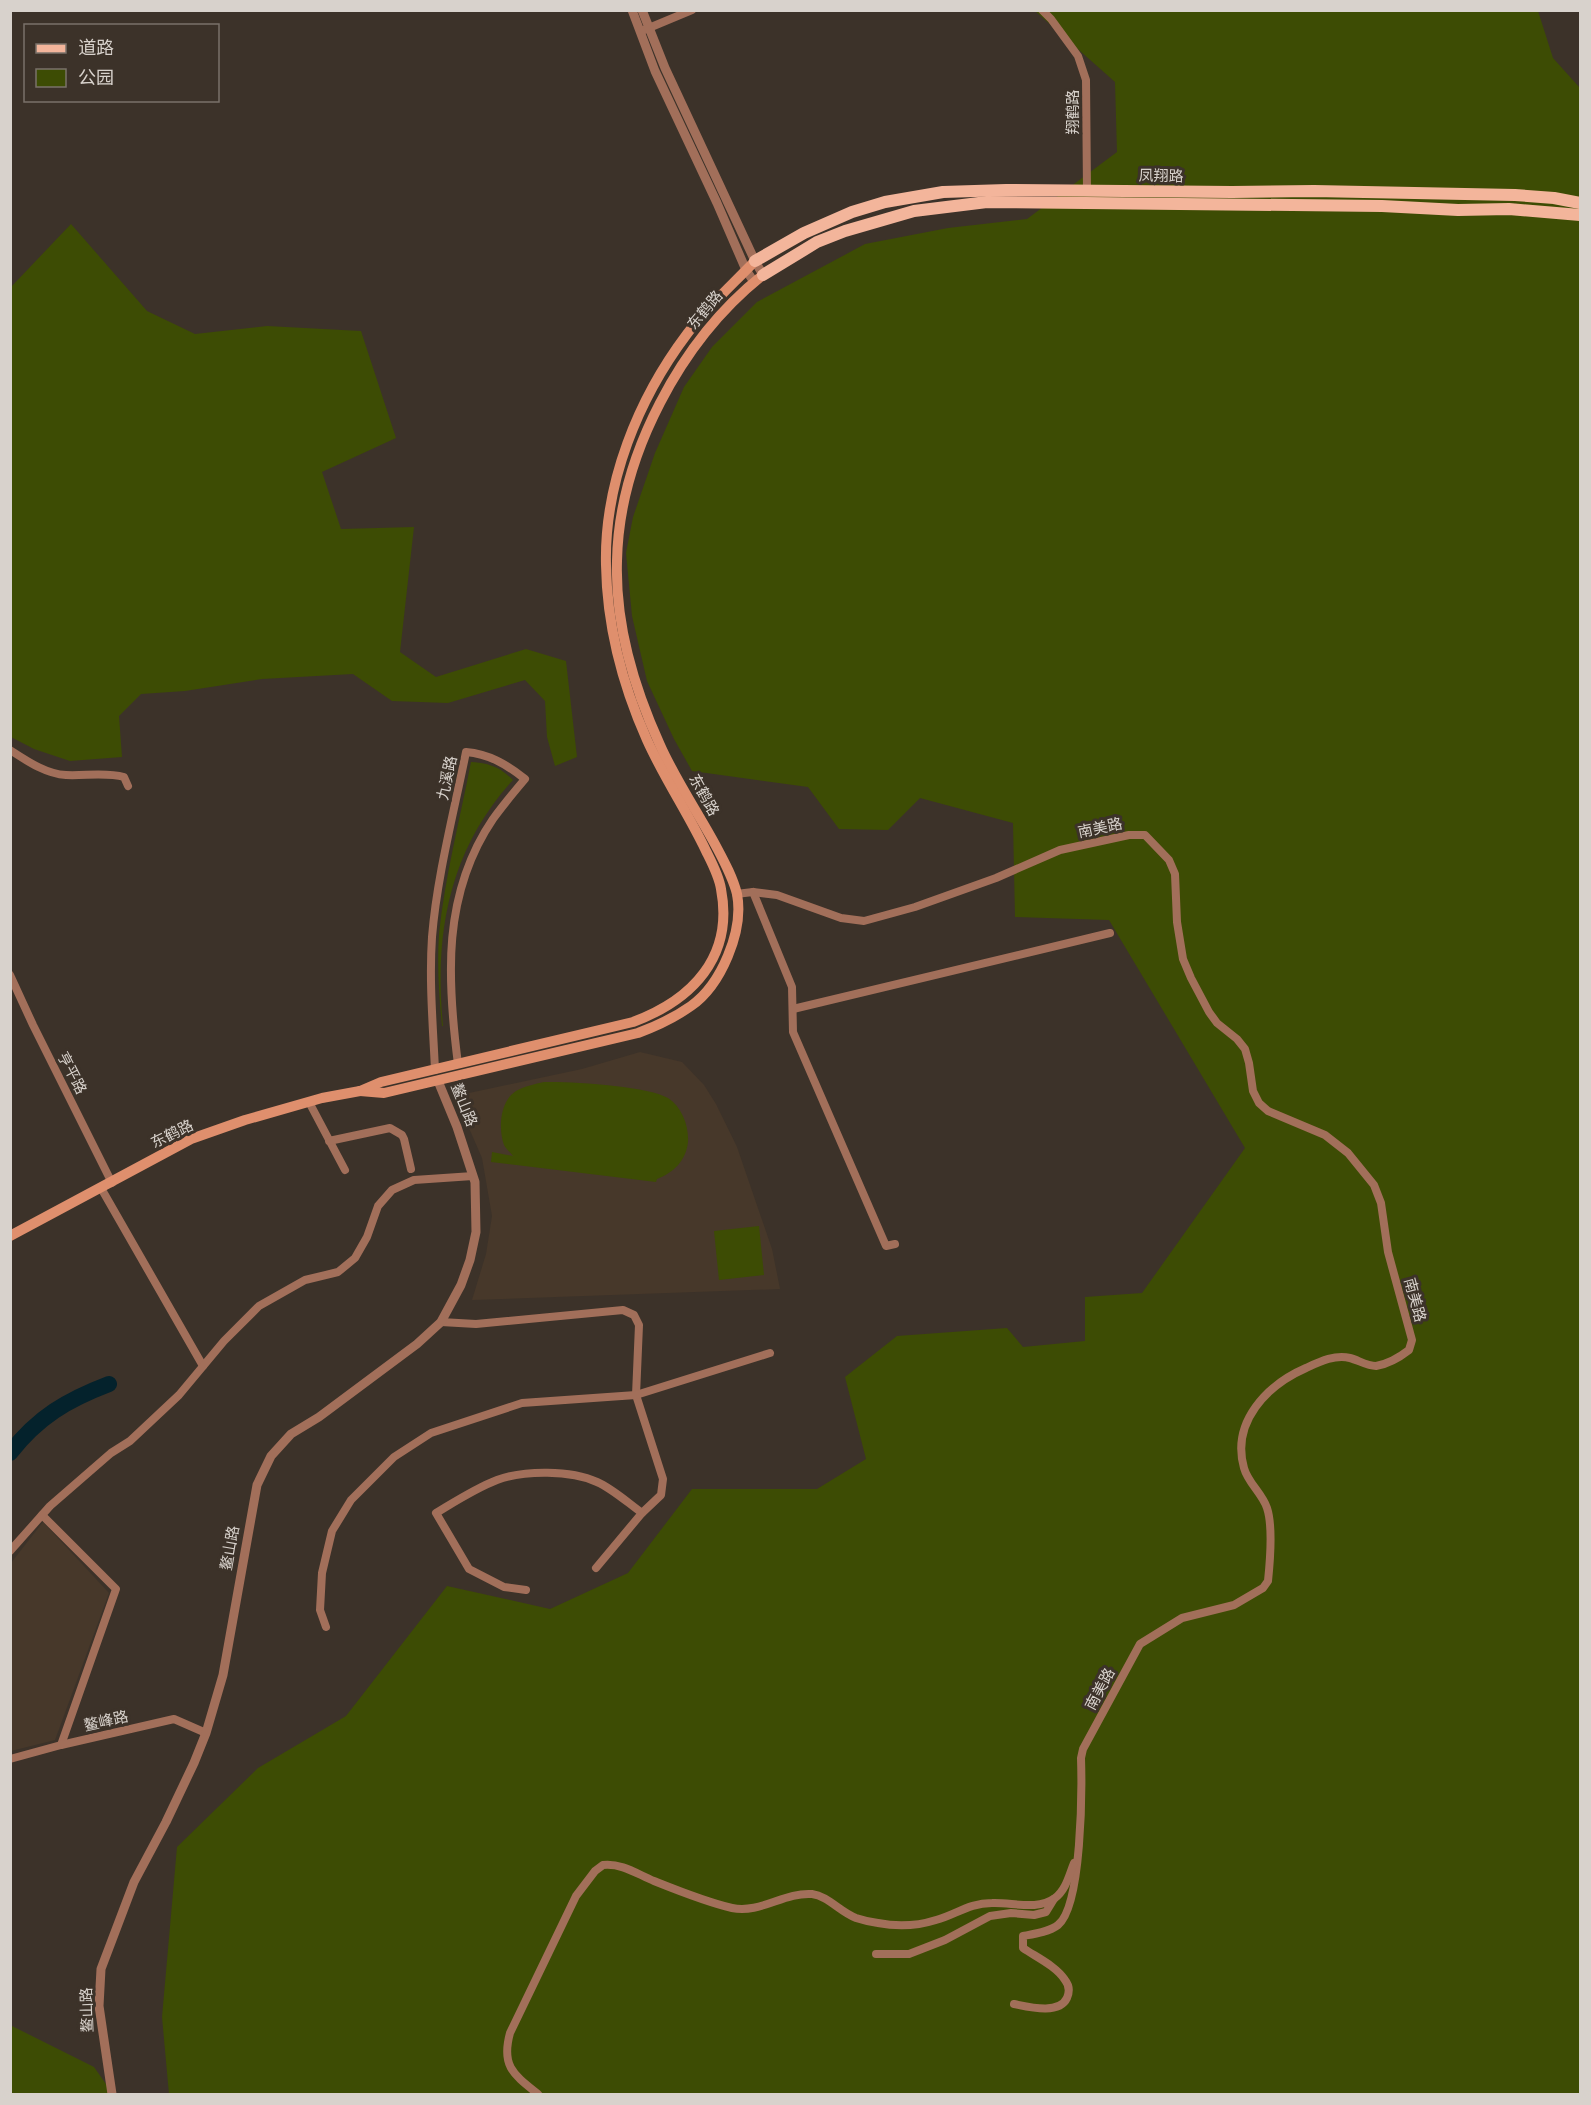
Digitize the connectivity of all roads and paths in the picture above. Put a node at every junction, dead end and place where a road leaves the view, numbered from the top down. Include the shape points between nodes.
1 (632, 10) edge
2 (642, 10) edge
3 (692, 10) edge
4 (1042, 10) edge
5 (645, 30) junction
6 (665, 68) junction
7 (655, 71) junction
8 (1087, 190) junction
9 (1581, 202) edge
10 (1581, 215) edge
11 (750, 266) junction
12 (758, 279) junction
13 (10, 750) edge
14 (128, 786) dead end
15 (753, 892) junction
16 (736, 894) junction
17 (1110, 933) dead end
18 (10, 975) edge
19 (793, 1009) junction
20 (458, 1064) junction
21 (437, 1075) junction
22 (309, 1102) junction
23 (329, 1141) junction
24 (411, 1169) dead end
25 (345, 1170) dead end
26 (473, 1176) junction
27 (112, 1183) junction
28 (101, 1188) junction
29 (10, 1236) edge
30 (895, 1244) dead end
31 (441, 1322) junction
32 (770, 1353) dead end
33 (203, 1366) junction
34 (636, 1395) junction
35 (642, 1513) junction
36 (42, 1515) junction
37 (10, 1551) edge
38 (596, 1568) dead end
39 (526, 1590) dead end
40 (326, 1627) dead end
41 (206, 1733) junction
42 (61, 1745) junction
43 (10, 1759) edge
44 (1077, 1857) junction
45 (1054, 1899) junction
46 (876, 1954) dead end
47 (1014, 2004) dead end
48 (112, 2094) edge
49 (538, 2094) edge

1 - 5 street
2 - 5 street
3 - 5 street
4 - 8 street, 翔鹤路 via 1078,56 1086,80
5 - 6 street
5 - 7 street
6 - 7 street
6 - 11 street
7 - 11 street
8 - 9 main road, 凤翔路 via 1515,195
8 - 11 main road, 凤翔路 via 968,190 885,202 837,218
10 - 12 main road, 凤翔路 via 1382,206 987,202 914,211 845,231 817,242
11 - 12 street
11 - 20 main road, 东鹤路 via 688,332 650,391 620,461 606,563 611,624 625,686 647,740 696,830 721,888 722,929 717,951 702,978 655,1014
12 - 16 main road, 东鹤路 via 736,296 706,330 666,391 650,424 626,495 617,561 621,621 641,699 660,746 727,868
13 - 14 street via 64,776 115,774 124,777
15 - 16 street, 南美路
15 - 19 street via 792,987
15 - 44 street, 南美路 via 777,895 841,918 864,921 915,908 1060,850 1145,835 1169,860 1175,874 1183,959 1191,978 1217,1023 1245,1050 1259,1103 1268,1111 1325,1135 1348,1153 1374,1185 1381,1203 1388,1252 1412,1340 1409,1350 1375,1366 1339,1357 1325,1360 1280,1383 1251,1410 1244,1426 1242,1458 1244,1470 1267,1507 1268,1581 1234,1605 1182,1618 1140,1644 1083,1749
16 - 21 main road, 东鹤路 via 736,927 728,956 693,1005 668,1021 638,1033
17 - 19 street
18 - 27 street, 亨平路
19 - 30 street via 793,1032 802,1054 886,1246
20 - 21 main road, 东鹤路
20 - 21 street, 九溪路 via 449,976 455,916 477,848 492,820 525,779 492,758 466,752 432,936 430,970
21 - 22 main road, 东鹤路 via 381,1082 360,1091
21 - 26 street, 鳌山路
22 - 23 street
22 - 27 main road, 东鹤路 via 191,1139
23 - 24 street via 390,1128 402,1135
23 - 25 street
26 - 31 street, 鳌山路 via 477,1205 470,1260
26 - 33 street via 414,1180 392,1190 378,1206 355,1258 338,1272 305,1280 259,1306
27 - 28 main road, 东鹤路
28 - 29 main road, 东鹤路
28 - 33 street
31 - 34 street via 476,1323 623,1310 634,1315 639,1325
31 - 41 street, 鳌山路 via 417,1344 291,1434 272,1456 257,1485 223,1675
32 - 34 street
33 - 36 street via 179,1395 130,1441 111,1453
34 - 35 street via 663,1479 661,1495
34 - 40 street via 522,1403 431,1433 394,1457 351,1500 332,1531 322,1573 320,1610
35 - 38 street
35 - 39 street via 590,1479 574,1474 531,1473 499,1479 436,1513 469,1569 504,1587
36 - 37 street
36 - 42 street via 116,1589
41 - 42 street, 鳌峰路 via 174,1719
41 - 48 street, 鳌山路 via 134,1882 101,1969 99,2007
42 - 43 street, 鳌峰路
44 - 45 street via 1065,1887
44 - 47 street, 南美路 via 1073,1894 1065,1917 1048,1930 1023,1936 1022,1941 1023,1948 1059,1972 1070,1989 1067,1999 1060,2006 1039,2009
45 - 46 street via 1046,1912 990,1916 909,1954
45 - 49 street via 1034,1905 983,1903 915,1926 894,1926 855,1917 814,1894 796,1894 760,1907 733,1908 624,1867 603,1865 576,1896 510,2033 506,2048 509,2064

